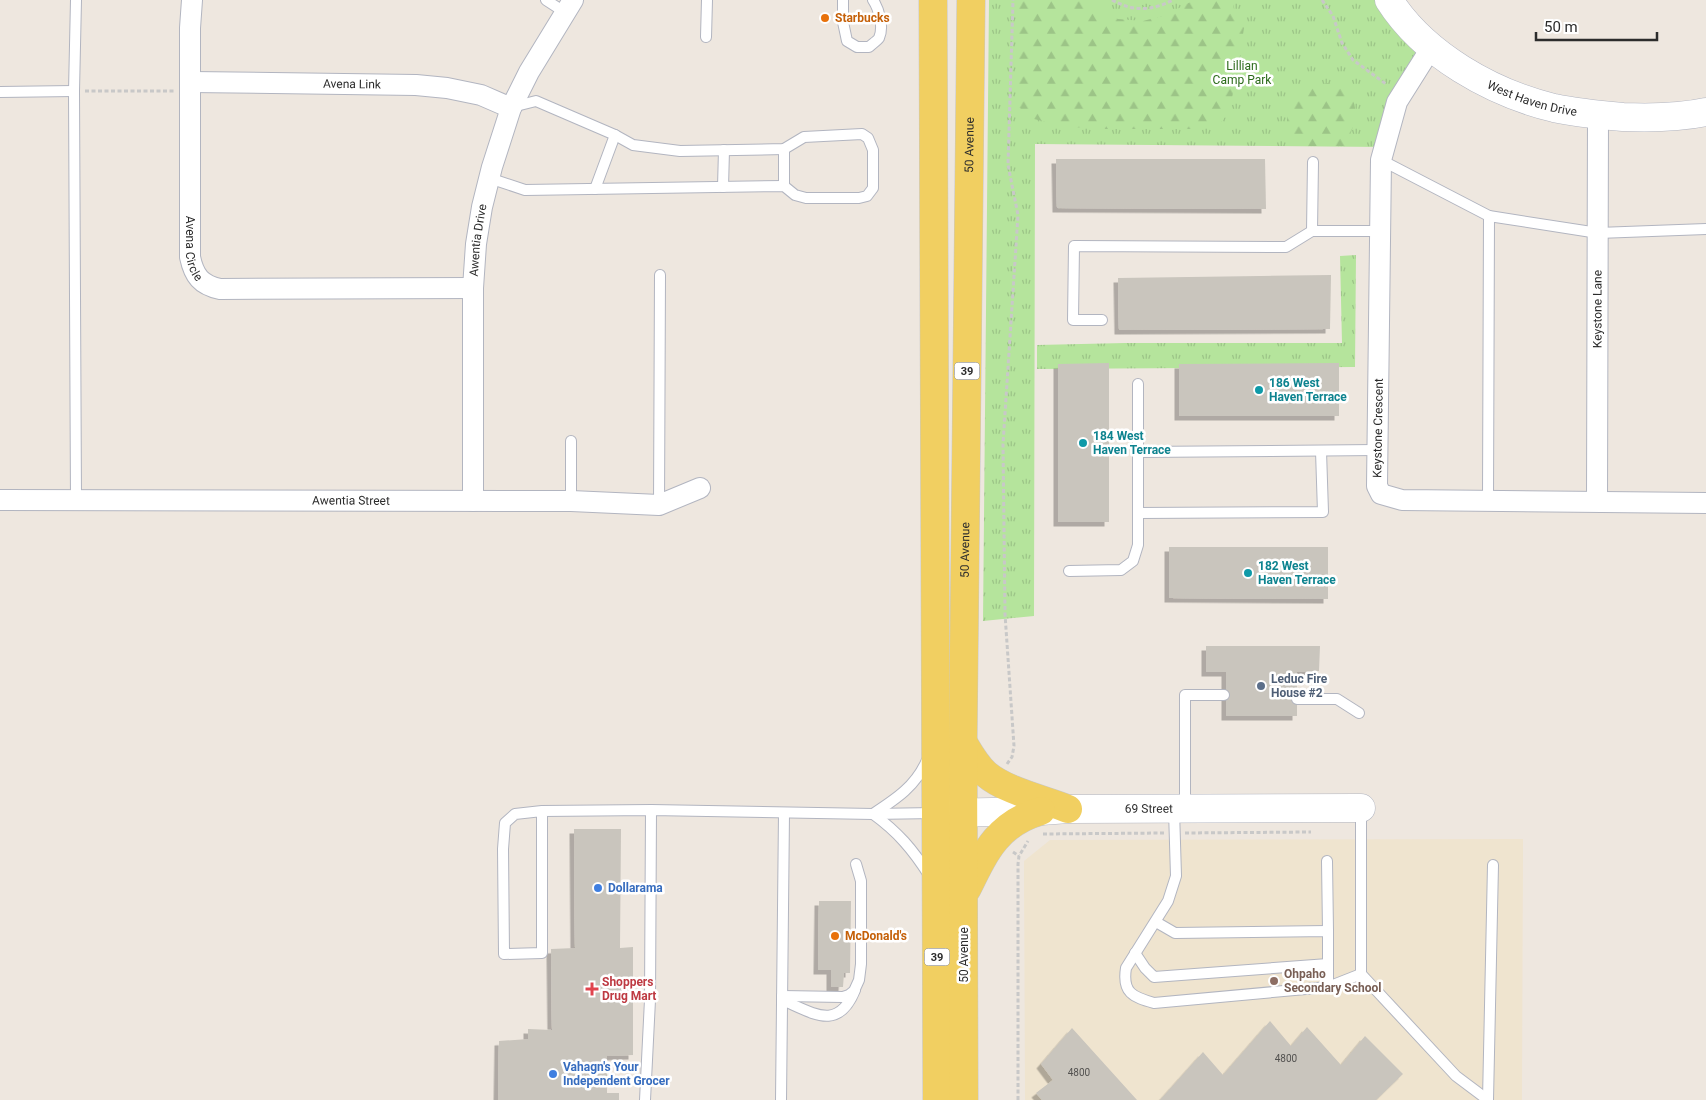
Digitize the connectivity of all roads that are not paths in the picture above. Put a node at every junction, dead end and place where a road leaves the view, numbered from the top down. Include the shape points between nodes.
1 (76, 0) edge
2 (192, 0) edge
3 (546, 0) edge
4 (707, 0) edge
5 (844, 0) edge
6 (874, 0) edge
7 (933, 0) edge
8 (971, 0) edge
9 (1389, 0) edge
10 (570, 6) edge
11 (706, 37) dead end
12 (1431, 48) junction
13 (191, 86) junction
14 (0, 92) edge
15 (74, 92) junction
16 (512, 108) junction
17 (1706, 112) edge
18 (1598, 115) junction
19 (615, 135) junction
20 (784, 149) junction
21 (724, 150) junction
22 (1381, 160) junction
23 (1313, 162) dead end
24 (489, 178) junction
25 (784, 186) junction
26 (724, 187) junction
27 (595, 189) junction
28 (1489, 216) junction
29 (1706, 229) edge
30 (1312, 231) junction
31 (1380, 231) junction
32 (1598, 233) junction
33 (660, 275) dead end
34 (473, 288) junction
35 (1102, 320) dead end
36 (1138, 384) dead end
37 (571, 441) dead end
38 (1378, 450) junction
39 (1321, 451) junction
40 (1138, 452) junction
41 (700, 488) dead end
42 (0, 500) edge
43 (1488, 500) junction
44 (76, 501) junction
45 (472, 501) junction
46 (571, 501) junction
47 (1597, 501) junction
48 (1706, 503) edge
49 (659, 505) junction
50 (1138, 513) junction
51 (1069, 571) dead end
52 (1224, 695) dead end
53 (1297, 699) dead end
54 (1359, 713) dead end
55 (936, 728) junction
56 (963, 742) junction
57 (1068, 808) junction
58 (1361, 808) joint
59 (651, 810) junction
60 (542, 811) junction
61 (963, 812) junction
62 (784, 813) junction
63 (936, 813) junction
64 (873, 814) junction
65 (1178, 816) junction
66 (1041, 822) junction
67 (1327, 861) dead end
68 (856, 864) dead end
69 (1493, 865) dead end
70 (936, 887) junction
71 (964, 895) junction
72 (1156, 922) junction
73 (1328, 931) junction
74 (1135, 953) junction
75 (1328, 964) junction
76 (1361, 974) junction
77 (857, 985) junction
78 (1328, 987) junction
79 (782, 998) junction
80 (645, 1100) edge
81 (781, 1100) edge
82 (937, 1100) edge
83 (964, 1100) edge
84 (1488, 1100) edge

1 - 15 lane
2 - 13 street, Avena Circle
3 - 10 lane
4 - 11 lane
5 - 6 lane via 843,22 847,41 857,47 869,46 879,37 878,8
7 - 55 main road, 39
8 - 56 main road, 50 Avenue / 39
9 - 12 street, West Haven Drive
10 - 16 street, Awentia Drive via 529,72
12 - 18 street, West Haven Drive via 1473,76 1512,95 1555,108
12 - 22 street, Keystone Crescent via 1397,102
13 - 16 street, Avena Link via 416,85 481,96
13 - 34 street, Avena Circle via 190,257 201,282 220,290
14 - 15 lane
15 - 44 lane
16 - 19 lane via 536,101
16 - 24 street, Awentia Drive
17 - 18 street, West Haven Drive via 1644,118
18 - 32 street, Keystone Lane
19 - 21 lane via 633,145 680,151
19 - 27 lane
20 - 21 lane
20 - 25 lane
20 - 25 lane via 804,137 862,134 868,138 873,150 873,188 867,196 806,198
21 - 26 lane
22 - 28 lane
22 - 31 street, Keystone Crescent
23 - 30 lane
24 - 27 lane via 525,190
24 - 34 street, Awentia Drive via 476,244
25 - 26 lane
26 - 27 lane
28 - 32 lane
28 - 43 lane
29 - 32 lane
30 - 31 lane
30 - 35 lane via 1286,247 1074,246 1073,320
31 - 38 street, Keystone Crescent
32 - 47 street, Keystone Lane
33 - 49 lane
34 - 45 street, Awentia Drive
36 - 40 lane
37 - 46 lane
38 - 39 lane
38 - 43 street, Keystone Crescent via 1377,486 1381,494 1402,500
39 - 40 lane
39 - 50 lane via 1323,512
40 - 50 lane
41 - 49 street, Awentia Street
42 - 44 street, Awentia Street
43 - 47 street, Keystone Crescent
44 - 45 street, Awentia Street
45 - 46 street, Awentia Street
46 - 49 street, Awentia Street
47 - 48 street, Keystone Crescent
50 - 51 lane via 1138,545 1133,561 1121,570
52 - 65 lane via 1185,695
53 - 54 lane via 1337,699
55 - 63 main road, 39
55 - 64 lane via 923,770 914,783 899,798
56 - 57 main road via 976,764 994,780
56 - 61 main road, 50 Avenue / 39
57 - 65 street, 69 Street
57 - 66 street, 69 Street
58 - 65 street, 69 Street
58 - 76 lane
59 - 60 lane
59 - 62 lane
59 - 80 lane via 650,1000
60 - 60 lane via 515,814 505,823 504,954 542,952
61 - 63 street, 69 Street
61 - 66 street, 69 Street
61 - 71 main road, 50 Avenue / 39
62 - 64 lane
62 - 79 lane
63 - 64 lane
63 - 70 main road, 39
64 - 70 lane via 890,826 914,852
65 - 72 lane via 1176,876 1168,901
66 - 71 main road via 1025,816 995,839
67 - 73 lane
68 - 77 lane via 861,881 862,956
69 - 84 lane
70 - 82 main road, 39
71 - 83 main road, 50 Avenue / 39
72 - 73 lane via 1175,933
72 - 74 lane
73 - 75 lane
74 - 75 lane via 1154,977
74 - 78 lane via 1126,968 1124,980 1130,992 1154,1004
75 - 78 lane
76 - 78 lane
76 - 84 lane via 1456,1076
77 - 79 lane via 854,991 843,997
77 - 79 lane via 850,1004 830,1016 816,1015
79 - 81 lane

